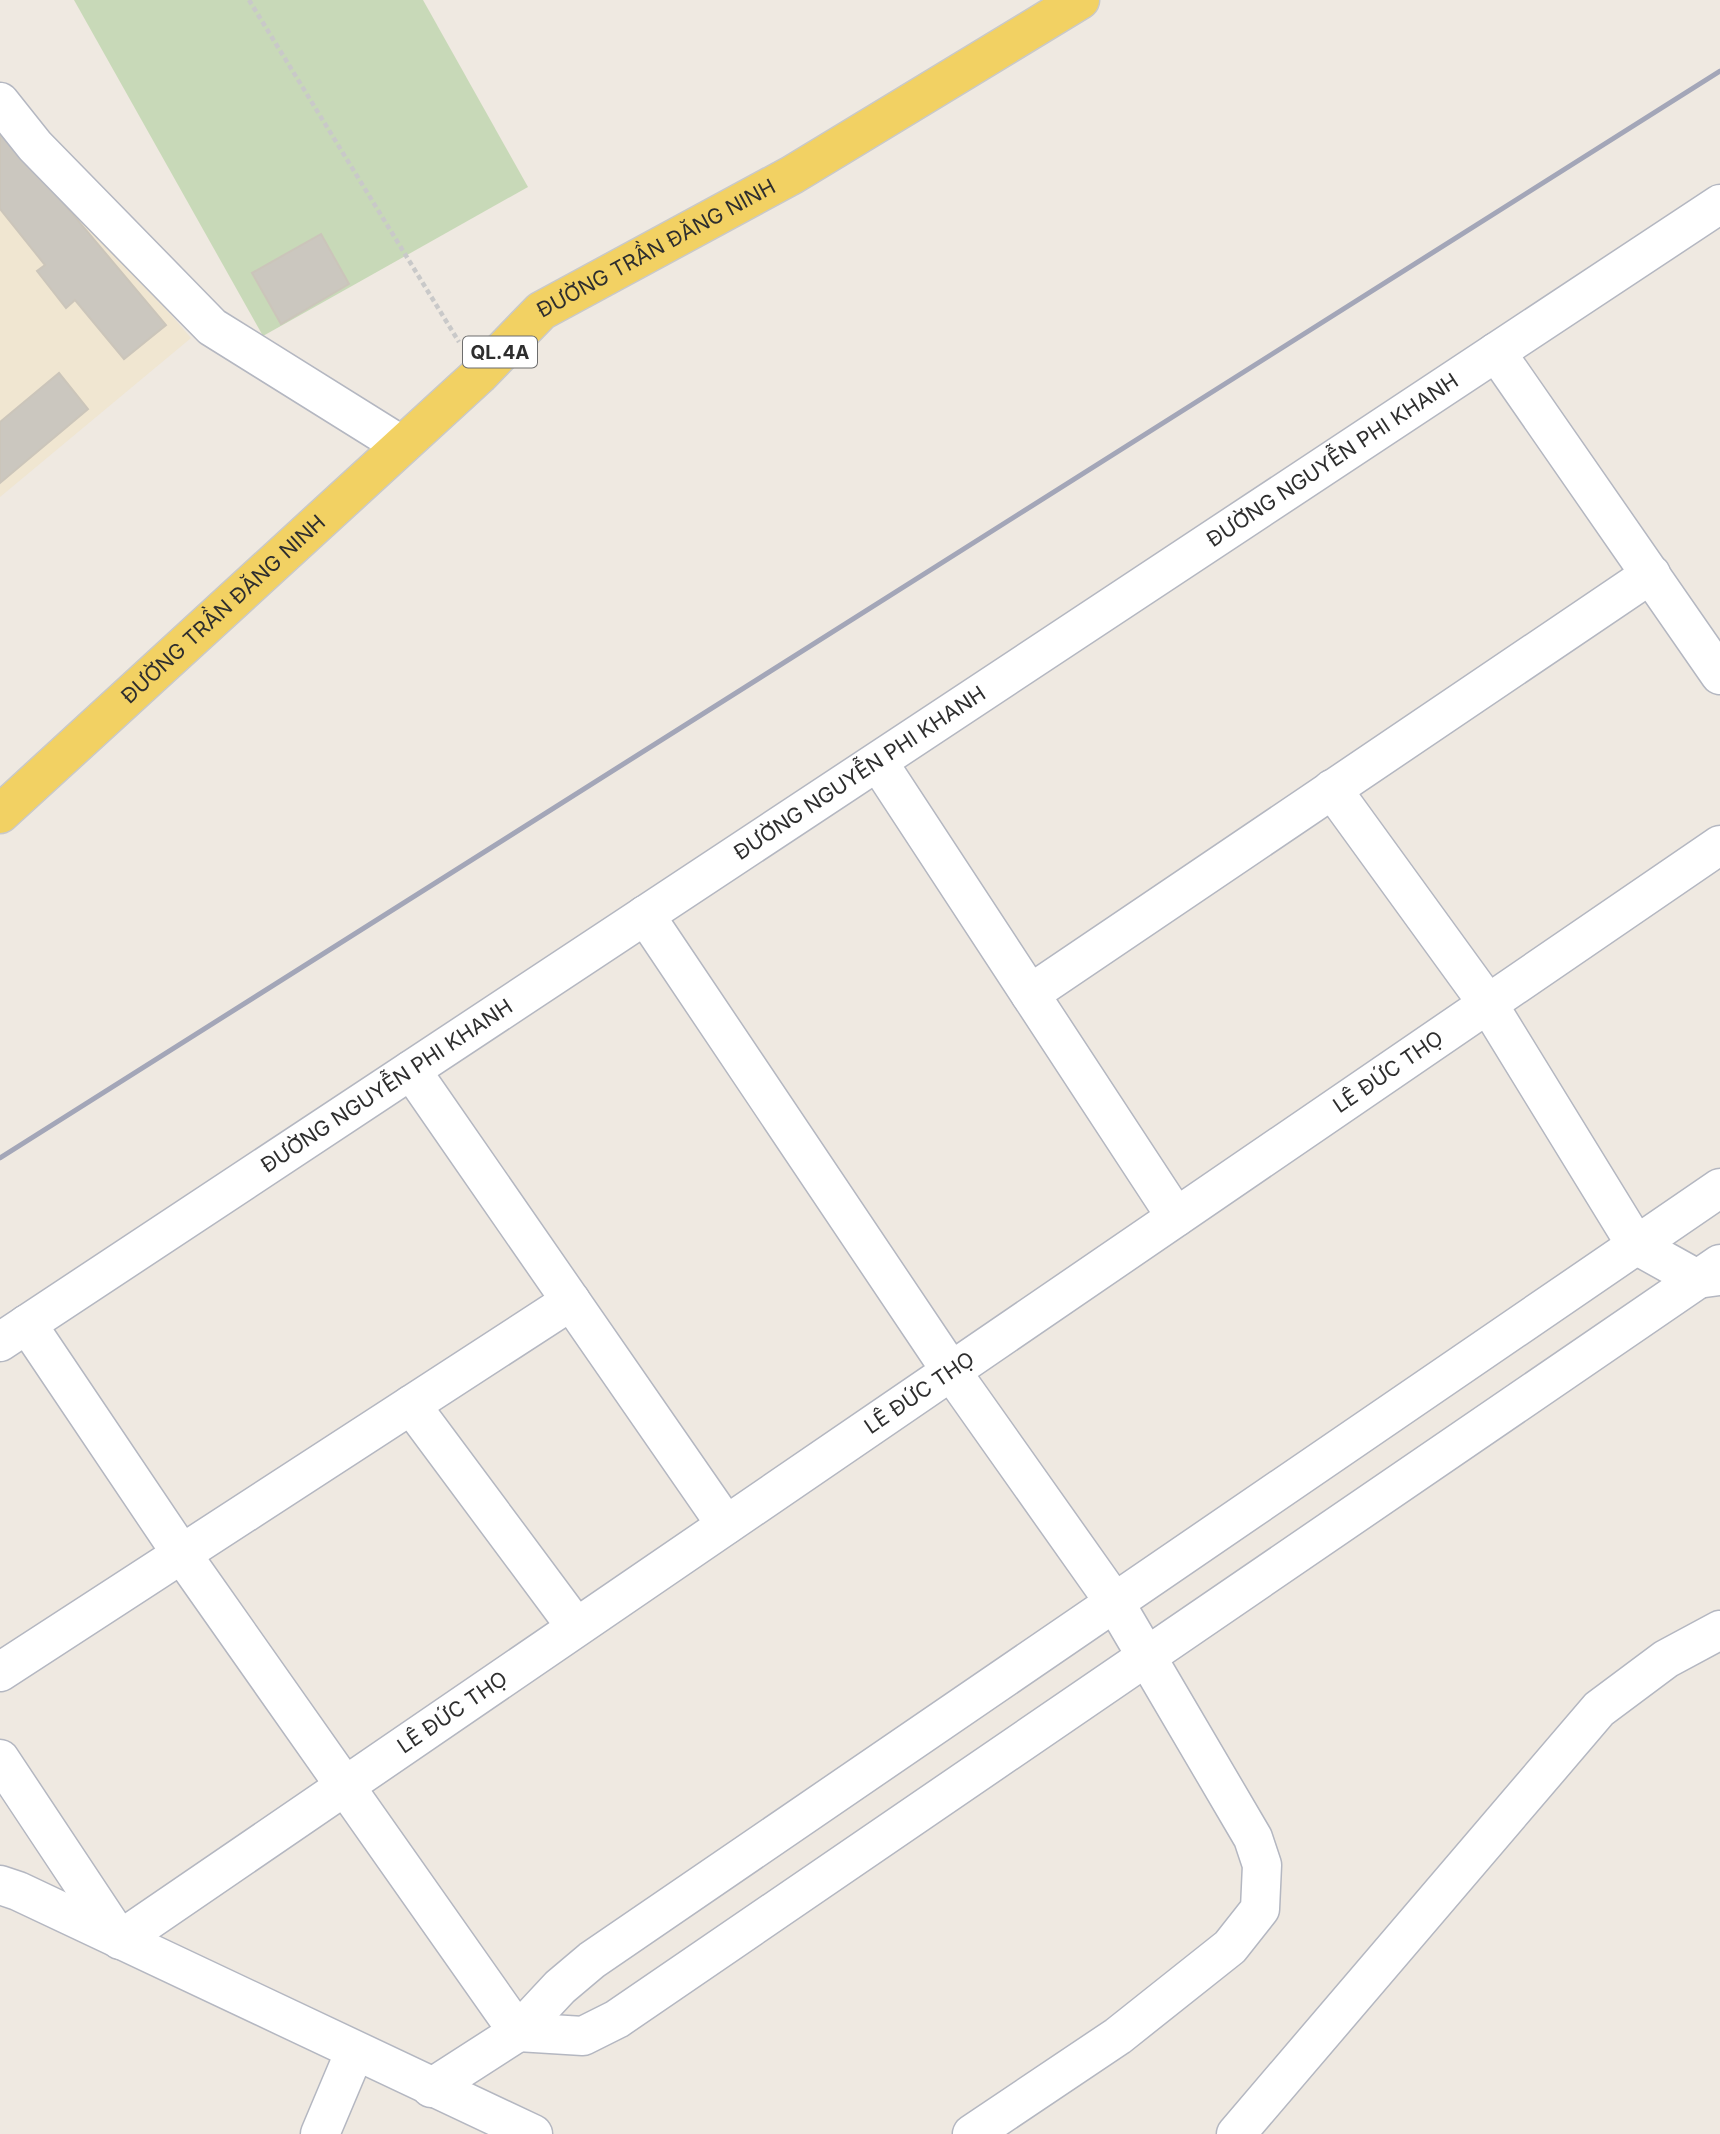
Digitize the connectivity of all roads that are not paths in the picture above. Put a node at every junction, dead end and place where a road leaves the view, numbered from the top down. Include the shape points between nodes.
1 (1080, 0) edge
2 (0, 102) edge
3 (1720, 204) edge
4 (1496, 352) junction
5 (401, 445) junction
6 (1651, 574) junction
7 (1720, 675) edge
8 (878, 762) junction
9 (1332, 789) junction
10 (0, 814) edge
11 (1720, 845) edge
12 (645, 915) junction
13 (1030, 994) junction
14 (1488, 1004) junction
15 (411, 1070) junction
16 (1720, 1188) edge
17 (1176, 1217) junction
18 (1636, 1245) junction
19 (1713, 1273) edge
20 (571, 1301) junction
21 (14, 1333) edge
22 (951, 1371) junction
23 (411, 1405) junction
24 (726, 1525) junction
25 (181, 1553) junction
26 (1115, 1602) junction
27 (576, 1627) junction
28 (1720, 1630) edge
29 (1146, 1656) junction
30 (0, 1672) edge
31 (0, 1759) edge
32 (346, 1785) junction
33 (0, 1885) edge
34 (120, 1940) junction
35 (518, 2032) junction
36 (355, 2051) junction
37 (430, 2088) junction
38 (320, 2134) edge
39 (533, 2134) edge
40 (972, 2134) edge
41 (1236, 2134) edge

1 - 5 main road, ĐƯỜNG TRẦN ĐĂNG NINH / QL.4A via 792,175 541,311
2 - 5 street via 35,146 212,327
3 - 4 street, ĐƯỜNG NGUYỄN PHI KHANH
4 - 6 street
4 - 8 street, ĐƯỜNG NGUYỄN PHI KHANH
5 - 10 main road, ĐƯỜNG TRẦN ĐĂNG NINH / QL.4A
6 - 7 street
6 - 9 street
8 - 12 street, ĐƯỜNG NGUYỄN PHI KHANH
8 - 13 street
9 - 13 street
9 - 14 street
11 - 14 street, LÊ ĐỨC THỌ
12 - 15 street, ĐƯỜNG NGUYỄN PHI KHANH
12 - 22 street
13 - 17 street
14 - 17 street, LÊ ĐỨC THỌ
14 - 18 street
15 - 20 street
15 - 21 street, ĐƯỜNG NGUYỄN PHI KHANH
16 - 18 street
17 - 22 street, LÊ ĐỨC THỌ
18 - 19 street
18 - 26 street
19 - 29 street
20 - 23 street
20 - 24 street
21 - 25 street
22 - 24 street, LÊ ĐỨC THỌ
22 - 26 street
23 - 25 street
23 - 27 street
24 - 27 street, LÊ ĐỨC THỌ
25 - 30 street
25 - 32 street
26 - 29 street
26 - 35 street via 592,1960
27 - 32 street, LÊ ĐỨC THỌ
28 - 41 street via 1666,1659 1599,1709
29 - 35 street via 617,2019 583,2036
29 - 40 street via 1253,1838 1262,1865 1260,1909 1230,1947 1129,2028
31 - 34 street
32 - 34 street, LÊ ĐỨC THỌ
32 - 35 street
33 - 34 street
34 - 36 street
35 - 37 street
36 - 37 street
36 - 38 street
37 - 39 street

